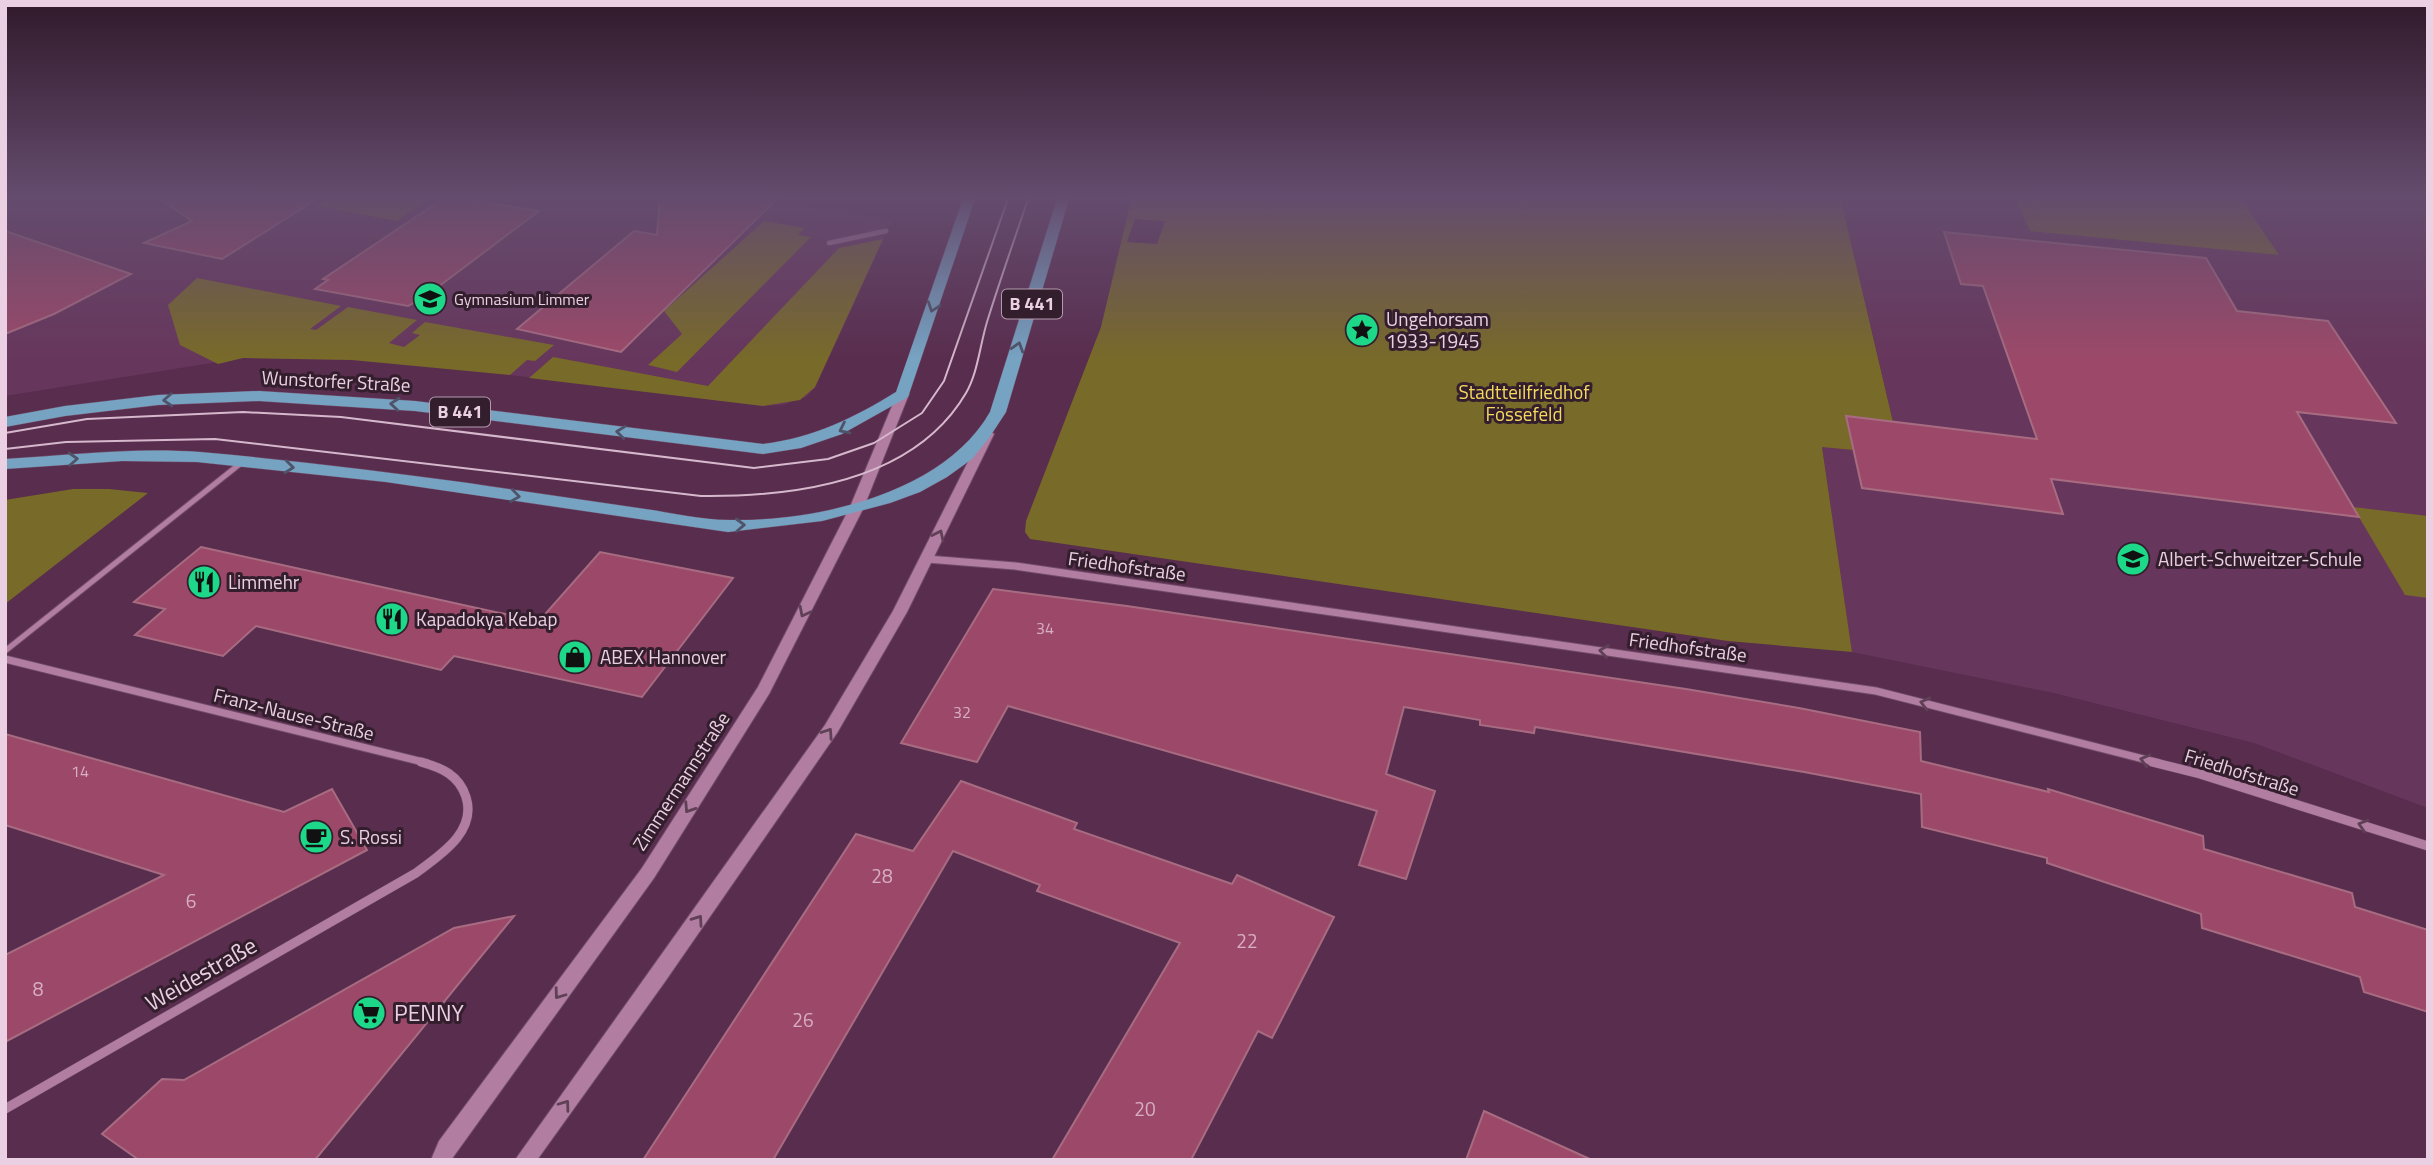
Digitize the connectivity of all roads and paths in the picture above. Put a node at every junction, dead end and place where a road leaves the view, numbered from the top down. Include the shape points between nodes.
1 (952, 250) edge
2 (1047, 250) edge
3 (903, 394) junction
4 (998, 412) junction
5 (5, 422) edge
6 (242, 462) junction
7 (5, 464) edge
8 (857, 507) junction
9 (927, 559) junction
10 (5, 651) edge
11 (5, 659) edge
12 (2428, 846) edge
13 (416, 873) joint
14 (5, 1109) edge
15 (441, 1160) edge
16 (525, 1160) edge

1 -> 3 main road
4 -> 2 main road, B 441
3 -> 5 main road, Wunstorfer Straße / B 441 via 837,433 762,449 415,406 259,396 158,400
3 - 8 main road, Zimmermannstraße
4 - 8 main road, B 441 via 967,455 908,489
9 -> 4 main road
7 -> 6 main road, B 441 via 122,456
6 -> 8 main road, B 441 via 386,477 728,526 805,521
6 - 10 lane
8 -> 15 main road, Zimmermannstraße via 764,690 648,873
12 -> 9 street, Friedhofstraße via 2200,774 1876,691 1028,568
16 -> 9 main road via 831,729
11 - 13 street, Franz-Nause-Straße via 402,756 453,775 468,802 468,820 453,843
13 - 14 street, Weidestraße

